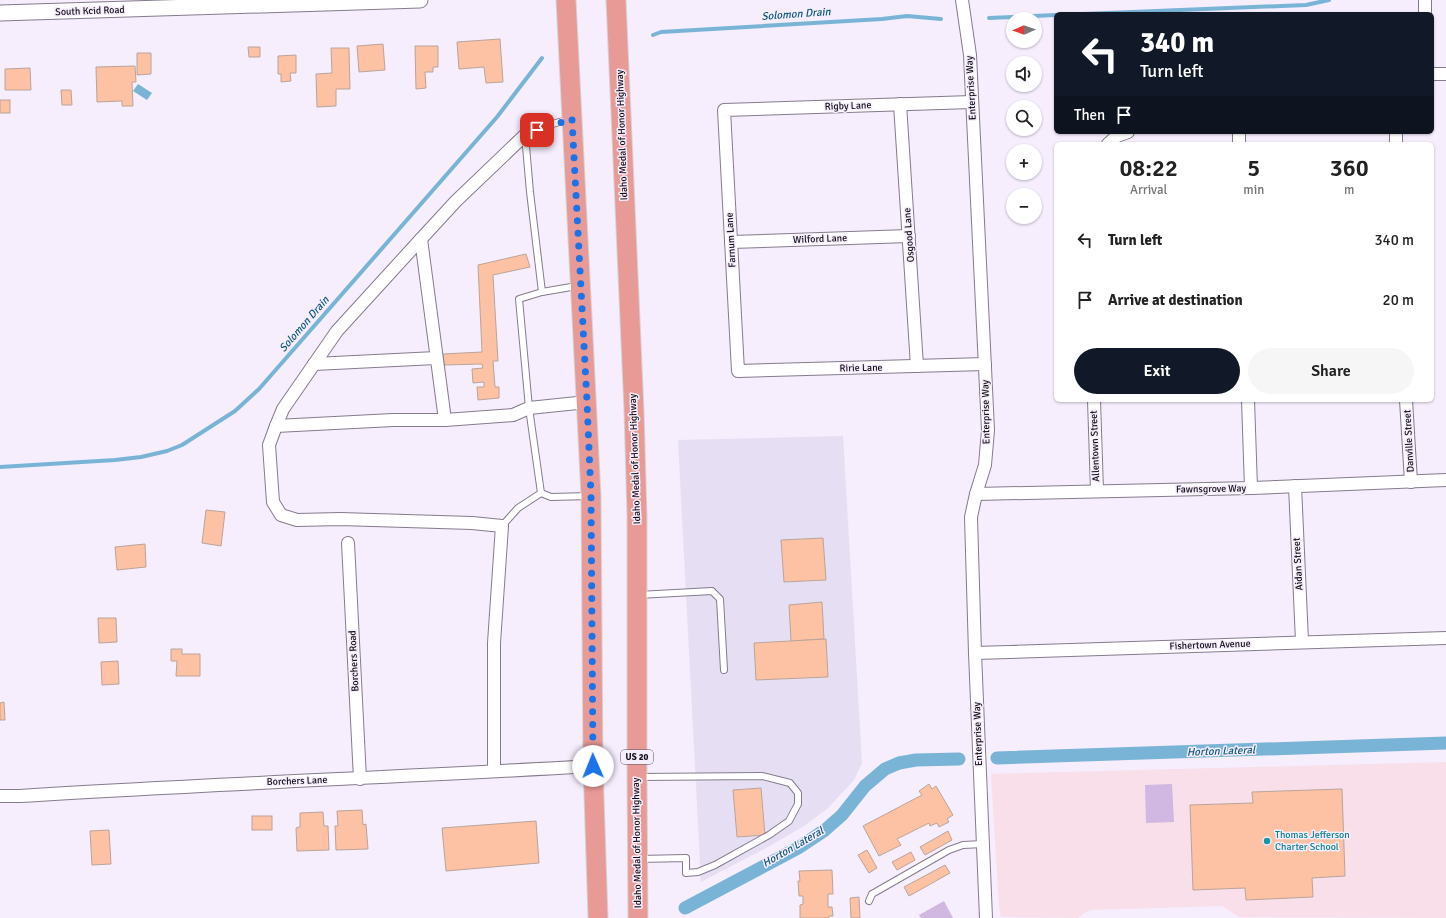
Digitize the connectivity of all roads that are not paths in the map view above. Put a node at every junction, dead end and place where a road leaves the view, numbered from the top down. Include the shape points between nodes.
1 (420, 0) edge
2 (566, 0) edge
3 (616, 0) edge
4 (962, 0) edge
5 (1425, 0) edge
6 (367, 1) edge
7 (285, 2) edge
8 (269, 3) edge
9 (1425, 12) edge
10 (0, 13) edge
11 (1434, 74) edge
12 (1446, 74) edge
13 (972, 102) junction
14 (900, 104) junction
15 (724, 110) joint
16 (572, 119) junction
17 (1122, 134) edge
18 (526, 135) junction
19 (1110, 142) edge
20 (909, 236) junction
21 (421, 239) junction
22 (731, 242) junction
23 (581, 286) junction
24 (542, 292) junction
25 (436, 358) junction
26 (314, 364) junction
27 (984, 364) junction
28 (917, 366) junction
29 (738, 371) joint
30 (587, 402) junction
31 (1094, 402) edge
32 (1248, 402) edge
33 (1406, 402) edge
34 (529, 408) junction
35 (445, 420) junction
36 (276, 426) junction
37 (1446, 480) edge
38 (1411, 482) junction
39 (1295, 486) junction
40 (1252, 488) junction
41 (1097, 491) junction
42 (541, 493) junction
43 (976, 494) junction
44 (591, 496) junction
45 (502, 526) junction
46 (348, 543) dead end
47 (637, 595) junction
48 (1446, 638) edge
49 (1302, 641) junction
50 (975, 653) junction
51 (724, 670) dead end
52 (593, 766) junction
53 (494, 771) junction
54 (637, 777) junction
55 (360, 779) junction
56 (0, 796) edge
57 (983, 844) junction
58 (637, 859) junction
59 (869, 901) dead end
60 (598, 918) edge
61 (638, 918) edge
62 (986, 918) edge

1 - 6 street, South Kcid Road
2 - 16 main road
3 - 47 main road, Idaho Medal of Honor Highway via 634,411
4 - 13 street, Enterprise Way via 970,55
5 - 9 street
6 - 7 street, South Kcid Road
7 - 8 street, South Kcid Road
8 - 10 street, South Kcid Road
11 - 12 street
13 - 14 street, Rigby Lane
13 - 27 street, Enterprise Way
14 - 15 street, Rigby Lane
14 - 20 street, Osgood Lane
15 - 22 street, Farnum Lane
16 - 18 lane
16 - 23 main road
17 - 19 street
18 - 21 street via 456,201
18 - 24 lane
20 - 22 street, Wilford Lane
20 - 28 street, Osgood Lane
21 - 25 street
21 - 26 street via 337,332
22 - 29 street, Farnum Lane
23 - 24 lane
23 - 30 main road
24 - 34 lane via 519,299
25 - 26 street
25 - 35 street
26 - 36 street via 283,409
27 - 28 street, Ririe Lane
27 - 43 street, Enterprise Way via 988,430 985,465
28 - 29 street, Ririe Lane
30 - 34 street
30 - 44 main road
31 - 41 street, Allentown Street
32 - 40 street
33 - 38 street, Danville Street
34 - 35 street via 513,415
34 - 42 lane
35 - 36 street
36 - 45 street via 269,445 273,502 281,515 297,520 472,523
37 - 38 street, Fawnsgrove Way
38 - 39 street, Fawnsgrove Way
39 - 40 street, Fawnsgrove Way
39 - 49 street, Aidan Street
40 - 41 street, Fawnsgrove Way
41 - 43 street, Fawnsgrove Way
42 - 44 lane via 551,497
42 - 45 lane via 518,508
43 - 50 street, Enterprise Way via 971,517
44 - 52 main road
45 - 53 street via 494,643
46 - 55 street, Borchers Road
47 - 51 lane via 712,591 720,599
47 - 54 main road, Idaho Medal of Honor Highway / US 20
48 - 49 street, Fishertown Avenue
49 - 50 street, Fishertown Avenue
50 - 57 street, Enterprise Way
52 - 53 street, Borchers Lane
52 - 60 main road
53 - 55 street, Borchers Lane
54 - 58 main road, Idaho Medal of Honor Highway / US 20
54 - 58 lane via 762,776 790,783 798,793 798,804 789,821 774,832 698,872 686,873 686,858
55 - 56 street, Borchers Lane
57 - 59 lane via 963,845 949,850 872,894
57 - 62 street, Enterprise Way
58 - 61 main road, Idaho Medal of Honor Highway / US 20

